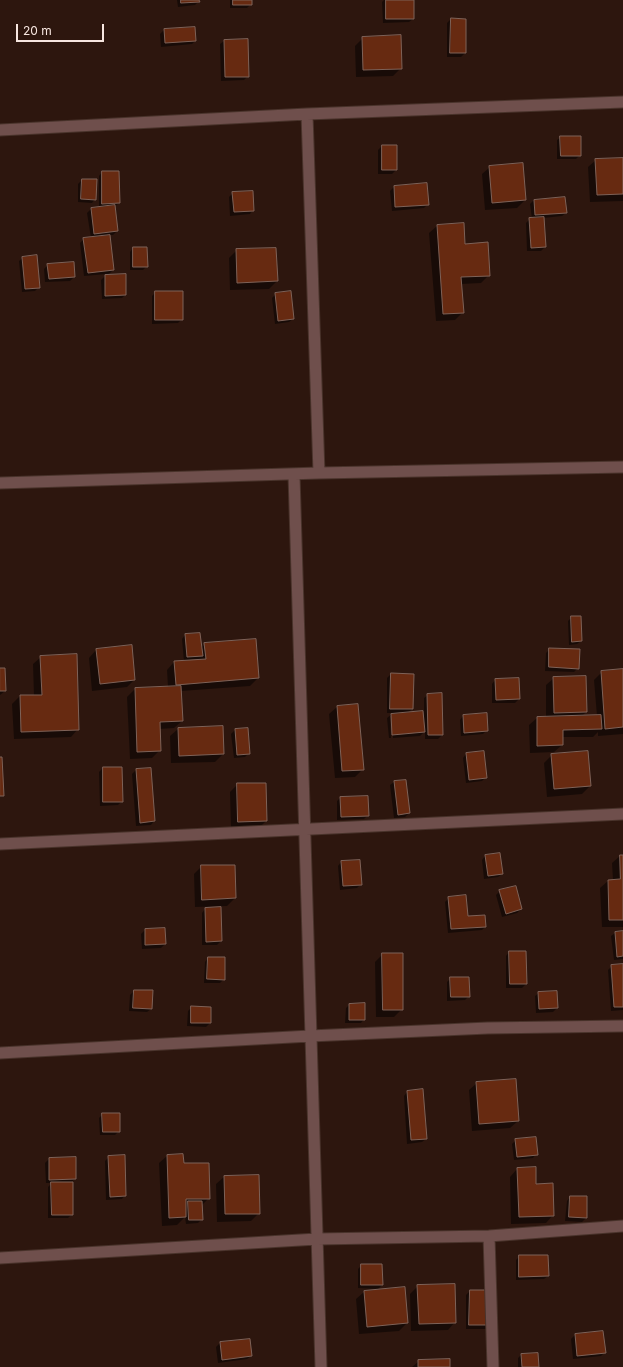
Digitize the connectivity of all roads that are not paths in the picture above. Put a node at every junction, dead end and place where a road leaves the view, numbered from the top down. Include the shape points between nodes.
1 (623, 102) edge
2 (307, 114) junction
3 (0, 130) edge
4 (623, 467) edge
5 (319, 473) junction
6 (294, 475) junction
7 (0, 484) edge
8 (623, 814) edge
9 (304, 828) junction
10 (0, 844) edge
11 (623, 1026) edge
12 (310, 1036) junction
13 (0, 1053) edge
14 (623, 1226) edge
15 (489, 1236) junction
16 (317, 1239) junction
17 (0, 1258) edge
18 (320, 1367) edge
19 (492, 1367) edge

1 - 2 street
2 - 3 street
2 - 5 street
4 - 5 street
5 - 6 street
6 - 7 street
6 - 9 street
8 - 9 street
9 - 10 street
9 - 12 street
11 - 12 street via 488,1028
12 - 13 street
12 - 16 street
14 - 15 street
15 - 16 street
15 - 19 street
16 - 17 street
16 - 18 street

